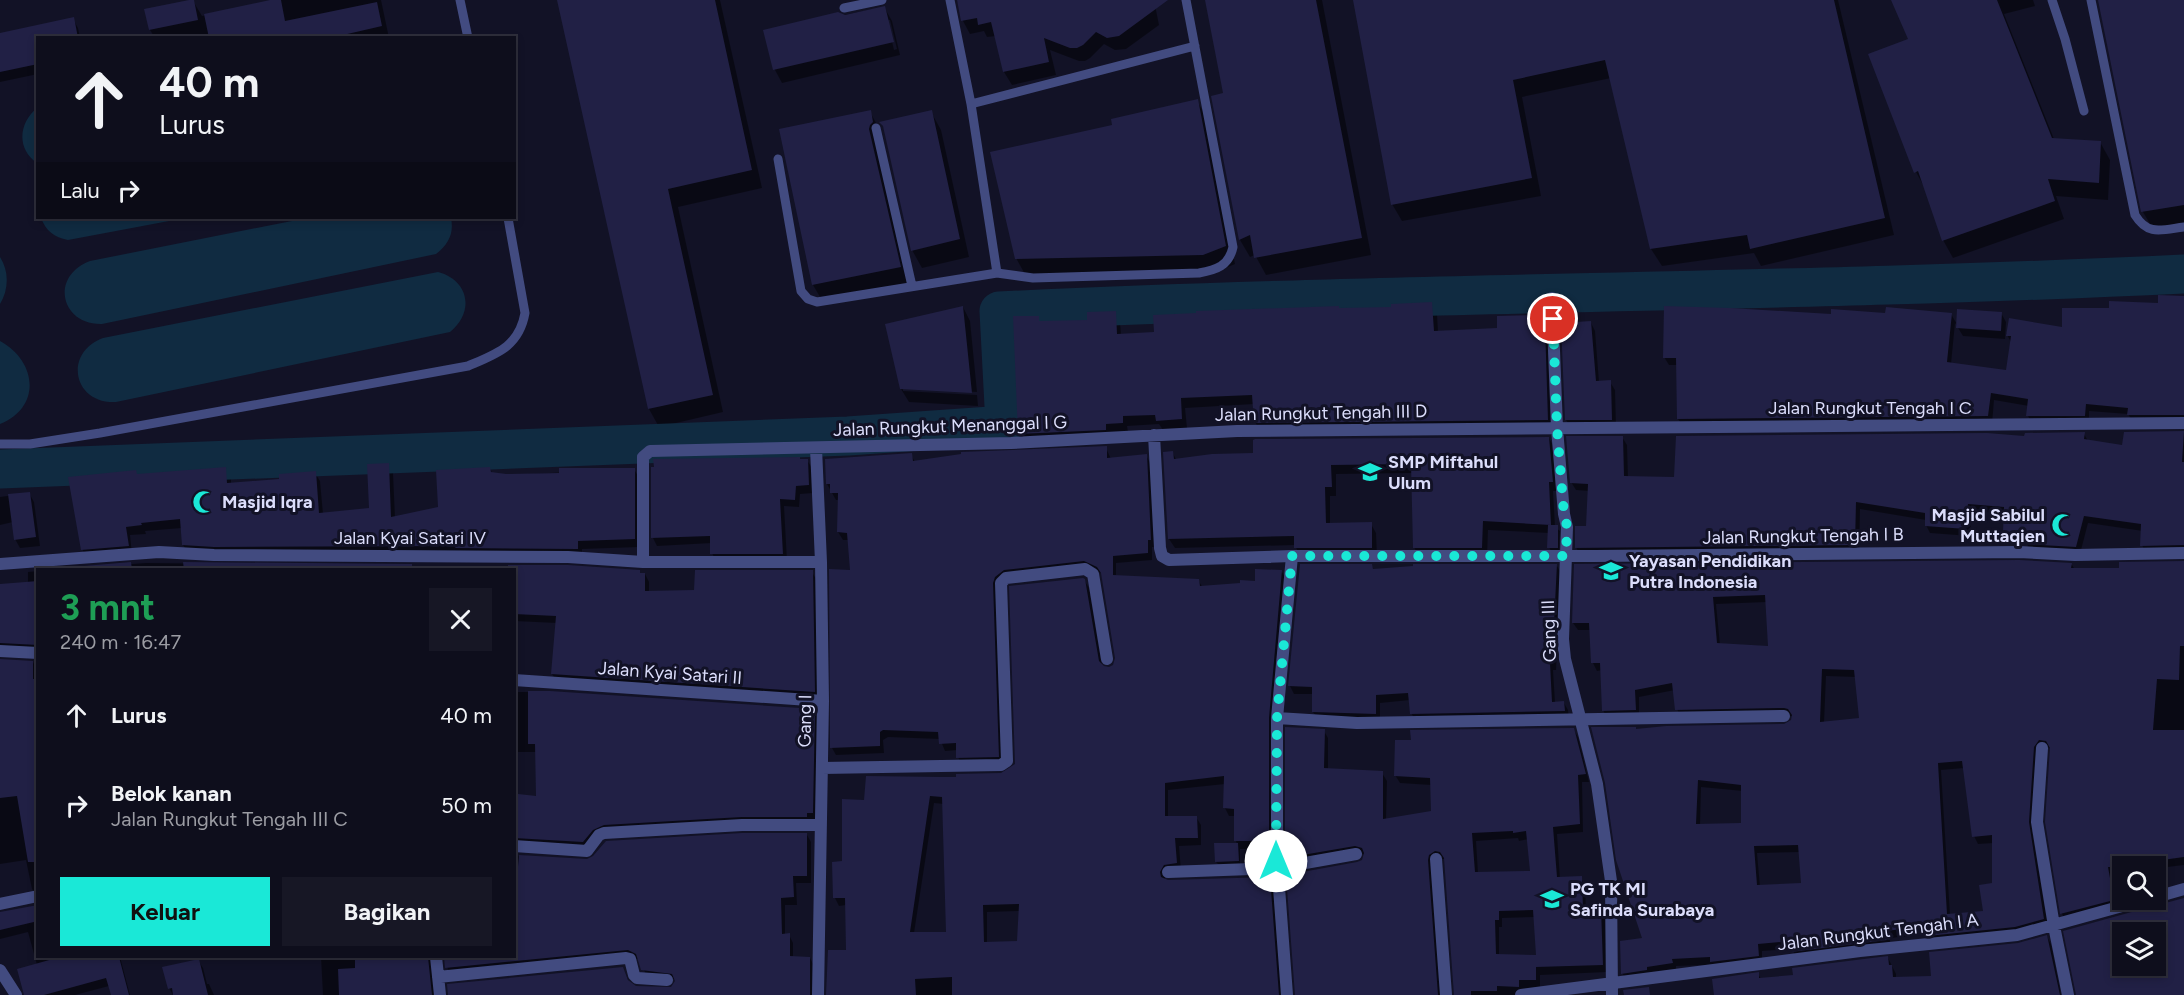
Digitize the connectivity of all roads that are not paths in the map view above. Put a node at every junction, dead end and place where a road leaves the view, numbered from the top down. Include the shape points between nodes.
1 (460, 0) edge
2 (882, 0) edge
3 (950, 0) edge
4 (1186, 0) edge
5 (2052, 0) edge
6 (2091, 0) edge
7 (844, 8) dead end
8 (468, 36) edge
9 (1195, 46) junction
10 (971, 104) junction
11 (2085, 111) dead end
12 (876, 128) dead end
13 (778, 159) dead end
14 (508, 219) edge
15 (2184, 227) edge
16 (997, 273) junction
17 (912, 286) junction
18 (1552, 298) dead end
19 (2184, 423) edge
20 (1557, 428) junction
21 (1154, 435) junction
22 (1085, 439) joint
23 (0, 444) edge
24 (816, 448) junction
25 (2184, 553) edge
26 (1292, 556) junction
27 (1566, 556) junction
28 (643, 562) junction
29 (821, 562) junction
30 (0, 564) edge
31 (0, 651) edge
32 (36, 653) edge
33 (1107, 659) dead end
34 (516, 680) edge
35 (824, 701) junction
36 (1784, 716) dead end
37 (1277, 718) junction
38 (1581, 720) junction
39 (2042, 748) dead end
40 (822, 768) junction
41 (821, 825) junction
42 (516, 846) edge
43 (1356, 854) dead end
44 (1436, 859) dead end
45 (1277, 868) junction
46 (1168, 872) dead end
47 (2184, 889) edge
48 (2166, 894) edge
49 (36, 896) edge
50 (0, 904) edge
51 (2112, 909) edge
52 (2054, 926) junction
53 (436, 958) edge
54 (0, 970) edge
55 (438, 977) junction
56 (667, 980) dead end
57 (1612, 990) edge
58 (15, 995) edge
59 (440, 995) edge
60 (818, 995) edge
61 (1287, 995) edge
62 (1446, 995) edge
63 (1521, 995) edge
64 (2068, 995) edge

1 - 8 lane
2 - 7 lane
3 - 10 lane
4 - 9 lane
5 - 11 lane
6 - 15 lane via 2135,215 2142,226 2156,231
9 - 10 lane
9 - 16 lane via 1233,247 1228,261 1199,273 1033,278
10 - 16 lane
12 - 17 lane
13 - 17 lane via 801,291 808,299 817,303
14 - 23 lane via 525,314 516,338 502,351 468,366 100,433 30,444
16 - 17 lane
18 - 20 street, Gang III
19 - 20 street, Jalan Rungkut Tengah I C
20 - 21 street, Jalan Rungkut Tengah III D
20 - 27 street, Gang III via 1567,526
21 - 22 street, Jalan Rungkut Tengah III D
21 - 26 street, Jalan Rungkut Tengah I B via 1162,556 1169,560
22 - 24 street, Jalan Rungkut Menanggal I G
24 - 28 street, Jalan Rungkut Menanggal I G via 647,452
24 - 29 street, Gang I
25 - 27 street, Jalan Rungkut Tengah I B
26 - 27 street, Jalan Rungkut Tengah I B
26 - 37 street
27 - 38 street, Gang III via 1563,639
28 - 29 street, Jalan Kyai Satari IV
28 - 30 street, Jalan Kyai Satari IV via 568,557 159,552
29 - 35 street, Gang I
31 - 32 street
33 - 40 street via 1093,574 1085,569 1006,578 1001,583 1005,764
34 - 35 street, Jalan Kyai Satari II
35 - 40 street, Gang I
36 - 38 street
37 - 38 street via 1357,723
37 - 45 street
38 - 57 street, Gang III via 1597,784 1611,881
39 - 52 street via 2037,822
40 - 41 street, Gang I
41 - 42 street via 604,832 586,851
41 - 60 street, Gang I
43 - 45 street
44 - 62 street
45 - 46 street
45 - 61 street
47 - 48 street
49 - 50 street
51 - 52 street, Jalan Rungkut Tengah I A
52 - 57 street, Jalan Rungkut Tengah I A via 2017,935 1860,951
52 - 64 street
53 - 55 street
54 - 58 street
55 - 56 street via 626,958 630,959 637,978
55 - 59 street
57 - 63 street, Jalan Rungkut Tengah I A

